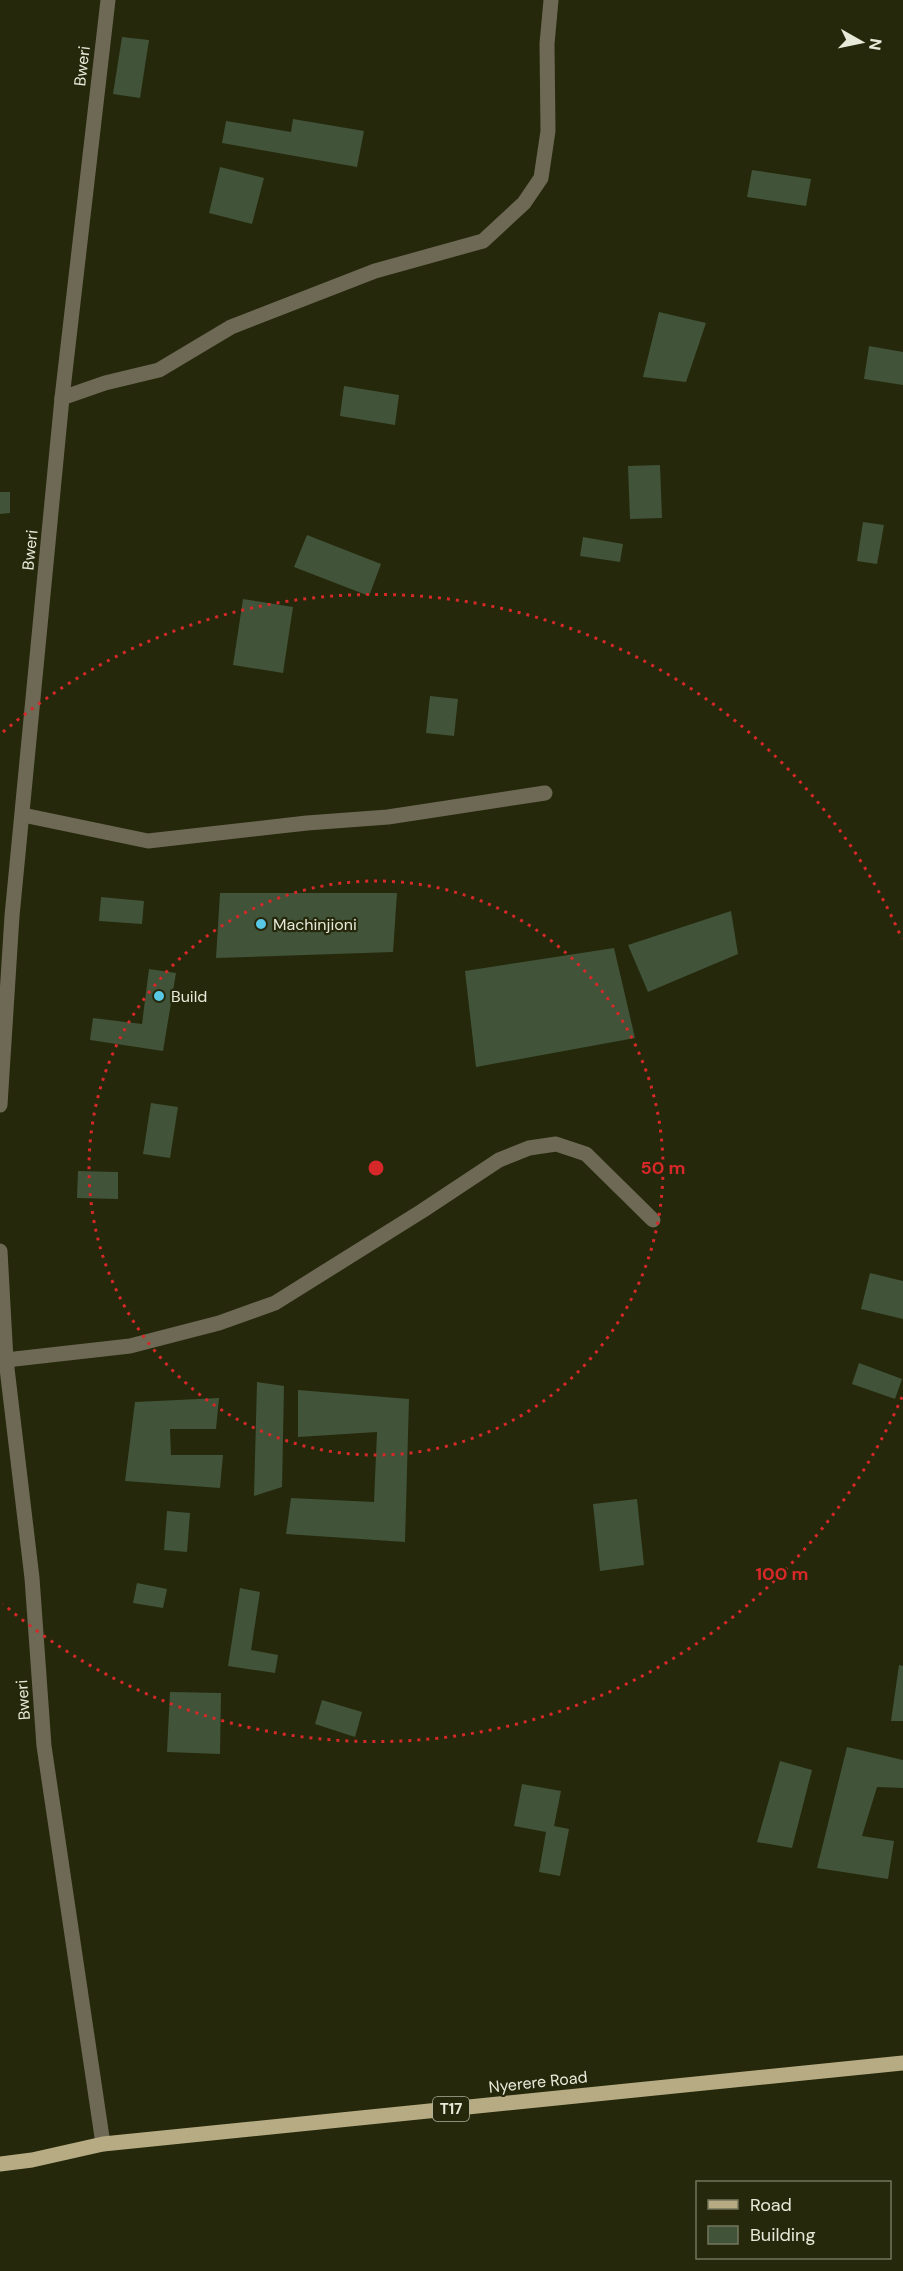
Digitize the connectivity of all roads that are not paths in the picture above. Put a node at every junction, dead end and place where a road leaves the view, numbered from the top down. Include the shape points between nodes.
1 (108, 0) edge
2 (552, 0) edge
3 (62, 398) junction
4 (544, 793) dead end
5 (23, 815) junction
6 (6, 916) edge
7 (0, 1104) edge
8 (653, 1220) dead end
9 (0, 1251) edge
10 (3, 1360) edge
11 (903, 2063) edge
12 (103, 2144) junction
13 (0, 2164) edge

1 - 3 street, Bweri
2 - 3 street via 548,131 541,178 524,203 483,241 375,272 231,327 159,370
3 - 5 street, Bweri
4 - 5 street via 388,817 148,841
5 - 6 street, Bweri
6 - 7 street, Bweri
8 - 10 street via 586,1154 556,1144 529,1148 499,1160 275,1303 219,1323 130,1346
9 - 10 street, Bweri
10 - 12 street, Bweri via 32,1578 44,1746
11 - 12 main road, Nyerere Road / T17
12 - 13 main road, Nyerere Road / T17

